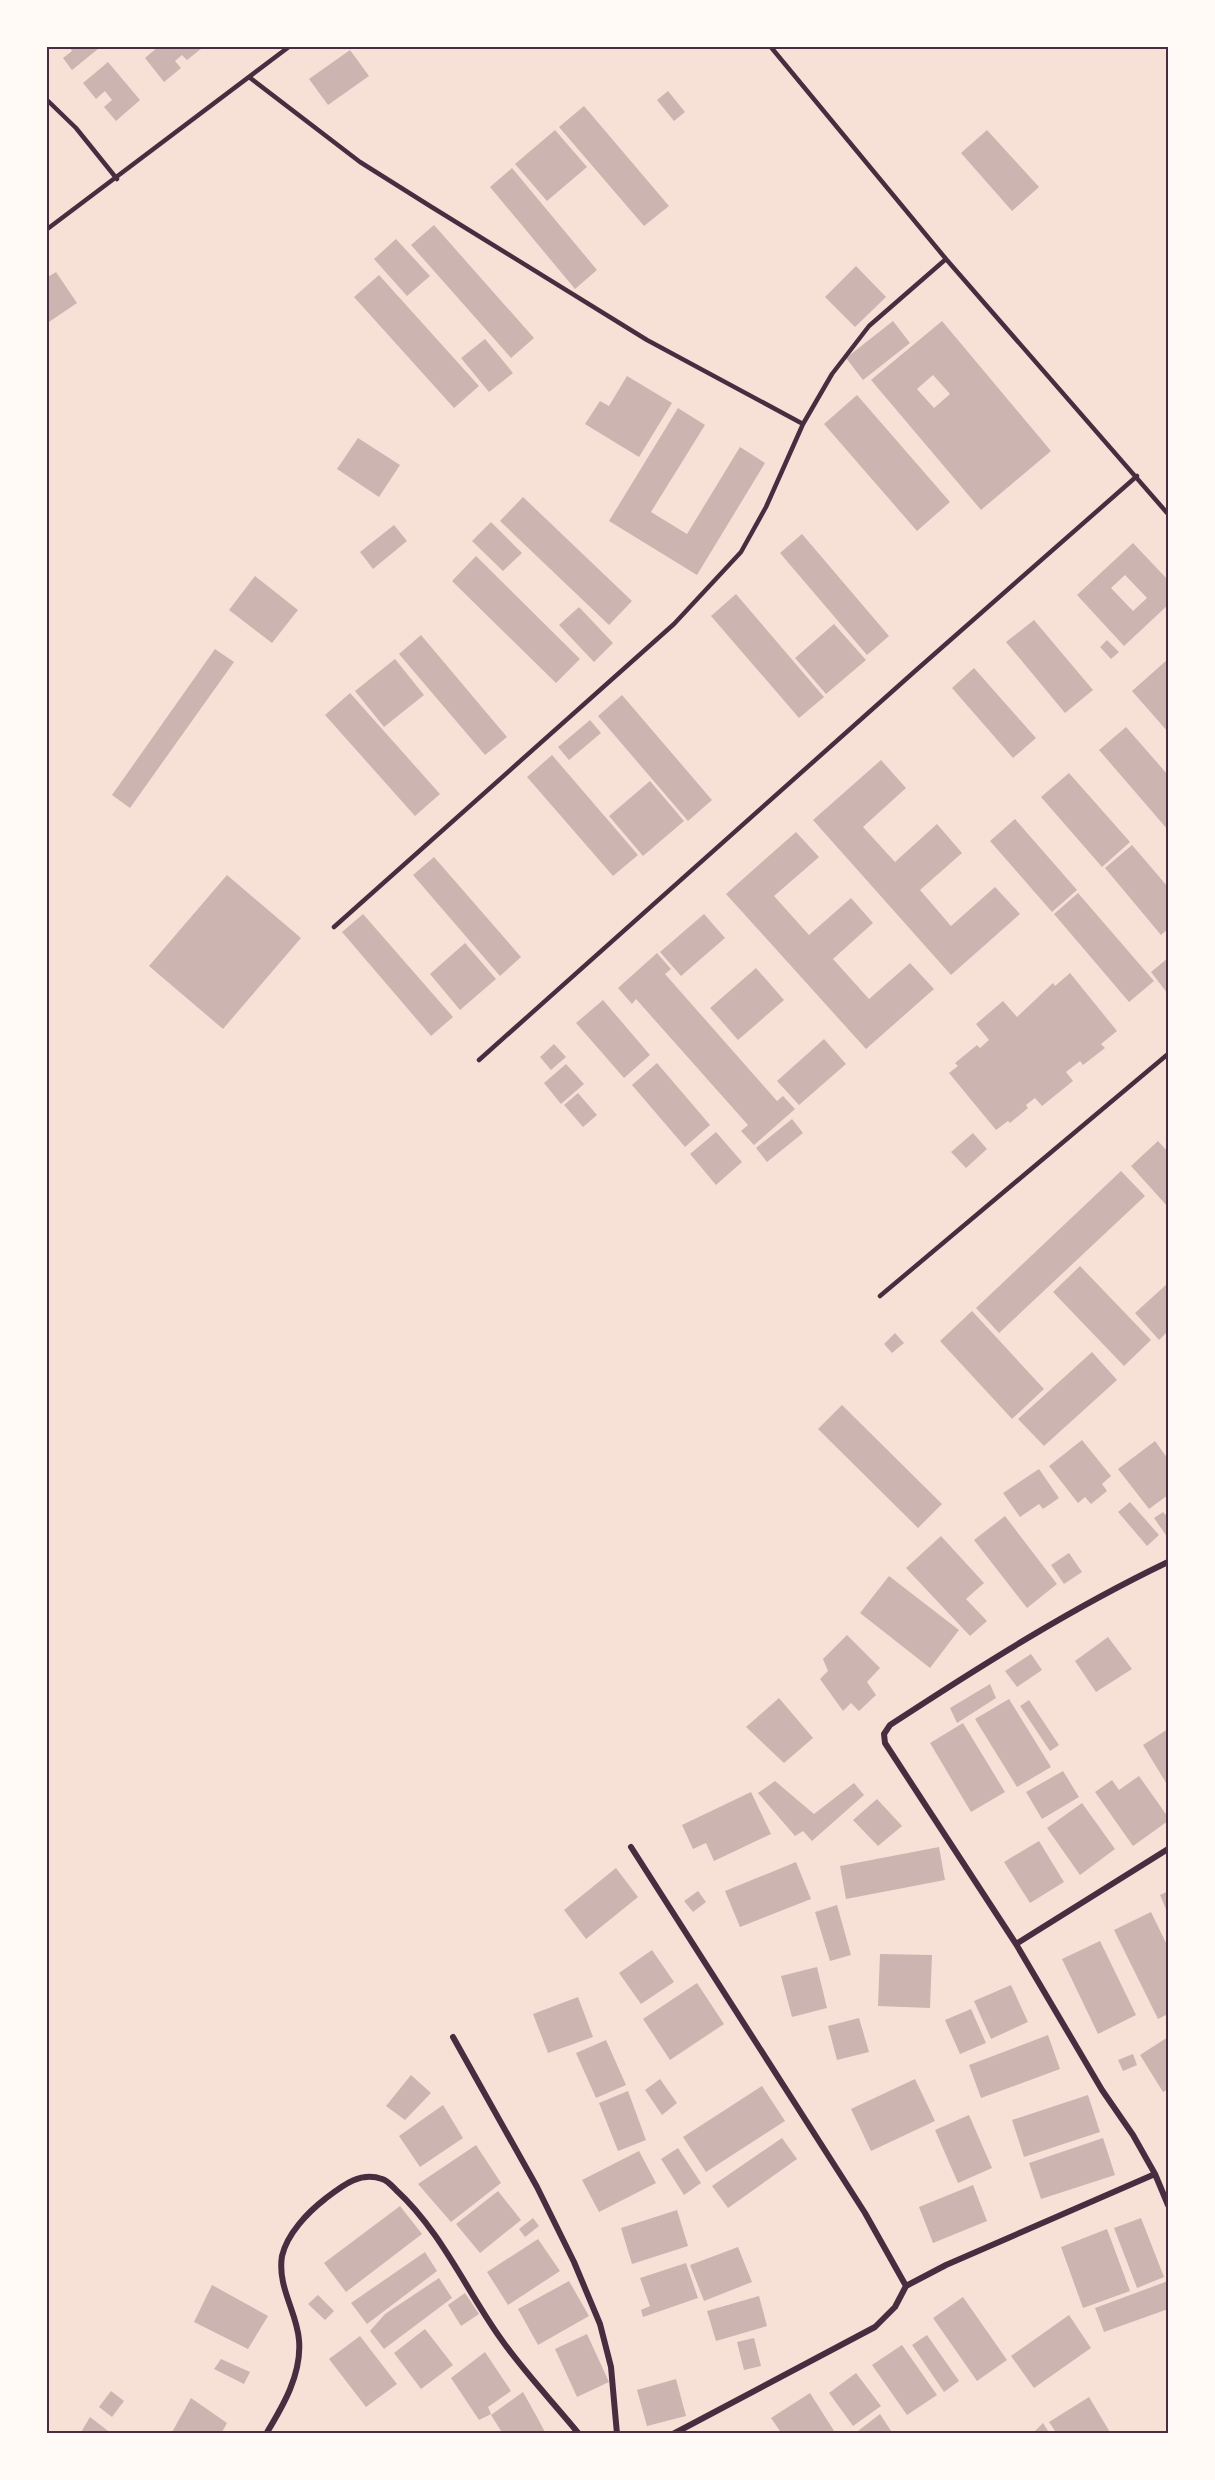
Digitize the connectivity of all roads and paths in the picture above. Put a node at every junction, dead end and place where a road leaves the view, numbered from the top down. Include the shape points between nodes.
1 (290, 46) edge
2 (770, 46) edge
3 (249, 77) junction
4 (46, 99) edge
5 (117, 179) junction
6 (46, 231) edge
7 (945, 258) junction
8 (803, 424) junction
9 (1137, 476) junction
10 (1168, 514) edge
11 (334, 927) dead end
12 (1168, 1054) edge
13 (479, 1060) dead end
14 (880, 1296) dead end
15 (1168, 1562) edge
16 (631, 1847) dead end
17 (1168, 1849) edge
18 (1016, 1944) junction
19 (453, 2037) dead end
20 (1155, 2174) junction
21 (1168, 2205) edge
22 (906, 2286) junction
23 (266, 2433) edge
24 (579, 2433) edge
25 (617, 2433) edge
26 (674, 2433) edge

1 - 3 lane
2 - 7 lane
3 - 5 lane
3 - 8 lane via 360,162 430,206 647,340
4 - 5 lane via 76,128
5 - 6 lane
7 - 8 lane via 869,326 832,374
7 - 9 lane
8 - 11 lane via 741,552 674,624
9 - 10 lane
9 - 13 lane
12 - 14 lane
15 - 18 street via 1104,1593 946,1688 890,1725 884,1734 885,1743
16 - 22 street via 865,2213
17 - 18 street
18 - 20 street
19 - 25 street via 537,2187 600,2324 611,2367
20 - 21 street
20 - 22 street
22 - 26 street via 895,2307 875,2327
23 - 24 street via 295,2376 299,2340 284,2290 282,2257 289,2238 317,2205 345,2183 365,2176 384,2179 407,2200 430,2228 501,2339

